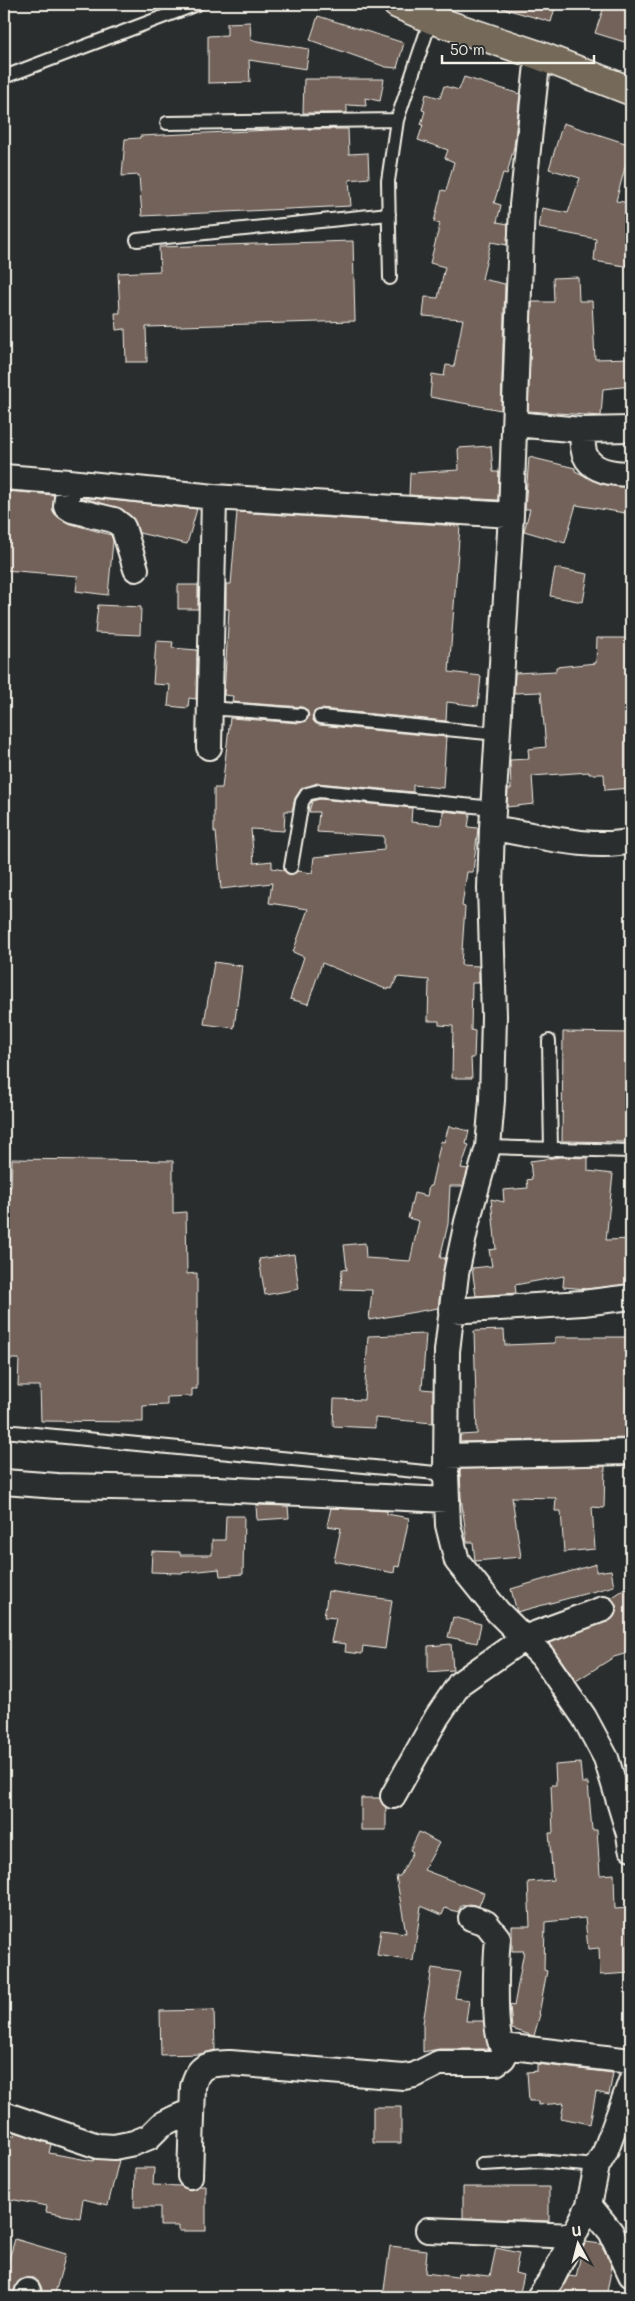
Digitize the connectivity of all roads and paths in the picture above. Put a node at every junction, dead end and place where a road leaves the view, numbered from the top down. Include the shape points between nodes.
1 (197, 4) edge
2 (397, 4) edge
3 (431, 19) junction
4 (538, 54) junction
5 (4, 77) edge
6 (631, 91) edge
7 (397, 120) junction
8 (167, 123) dead end
9 (389, 214) junction
10 (137, 240) dead end
11 (390, 278) dead end
12 (515, 424) junction
13 (631, 429) edge
14 (581, 430) junction
15 (631, 474) edge
16 (4, 477) edge
17 (69, 482) junction
18 (214, 497) junction
19 (511, 515) junction
20 (136, 569) dead end
21 (209, 708) junction
22 (301, 715) dead end
23 (320, 718) dead end
24 (498, 734) junction
25 (209, 747) dead end
26 (493, 818) junction
27 (631, 841) edge
28 (291, 867) dead end
29 (549, 1041) dead end
30 (488, 1147) junction
31 (551, 1150) junction
32 (631, 1150) edge
33 (631, 1297) edge
34 (451, 1311) junction
35 (4, 1432) edge
36 (631, 1452) edge
37 (446, 1465) junction
38 (4, 1482) edge
39 (448, 1500) junction
40 (603, 1608) dead end
41 (524, 1638) junction
42 (393, 1796) dead end
43 (631, 1848) edge
44 (470, 1918) dead end
45 (508, 2048) junction
46 (631, 2061) edge
47 (631, 2081) edge
48 (192, 2112) junction
49 (4, 2114) edge
50 (482, 2164) dead end
51 (597, 2166) junction
52 (190, 2176) dead end
53 (589, 2205) junction
54 (428, 2230) dead end
55 (574, 2236) junction
56 (631, 2275) edge
57 (540, 2297) edge

1 - 5 lane
2 - 3 highway
3 - 4 highway
3 - 7 lane
4 - 6 highway
4 - 12 street via 522,205
7 - 8 lane
7 - 9 lane via 388,181
9 - 10 lane
9 - 11 lane
12 - 14 street
12 - 19 street
13 - 14 street
14 - 15 street via 585,455 593,464 602,470
16 - 17 street
17 - 18 street
17 - 20 street via 66,506 114,520 123,528
18 - 19 street
18 - 21 street
19 - 24 street
21 - 22 lane
21 - 25 street
23 - 24 lane
24 - 26 street
26 - 27 street via 596,844 615,845
26 - 28 lane via 319,791 307,794 302,802
26 - 30 street via 490,888 494,1016
29 - 31 lane
30 - 31 lane
30 - 34 street via 467,1222
31 - 32 lane
33 - 34 street via 583,1304
34 - 37 street via 447,1351
35 - 37 lane
36 - 37 street
37 - 39 street
38 - 39 street via 57,1486 217,1488
39 - 41 street via 448,1525 457,1561 498,1612
40 - 41 street
41 - 42 street via 460,1684 437,1716
41 - 43 street via 542,1656 584,1717 606,1758 630,1834
44 - 45 street via 486,1923 498,1938 500,2043
45 - 46 street
45 - 48 street via 496,2063 440,2064 404,2077 208,2064 196,2074
47 - 51 street
48 - 49 street via 161,2126 149,2137 114,2146 98,2146
48 - 52 street
50 - 51 lane via 538,2161
51 - 53 street
53 - 55 street
53 - 56 street via 611,2232
54 - 55 street
55 - 57 street

